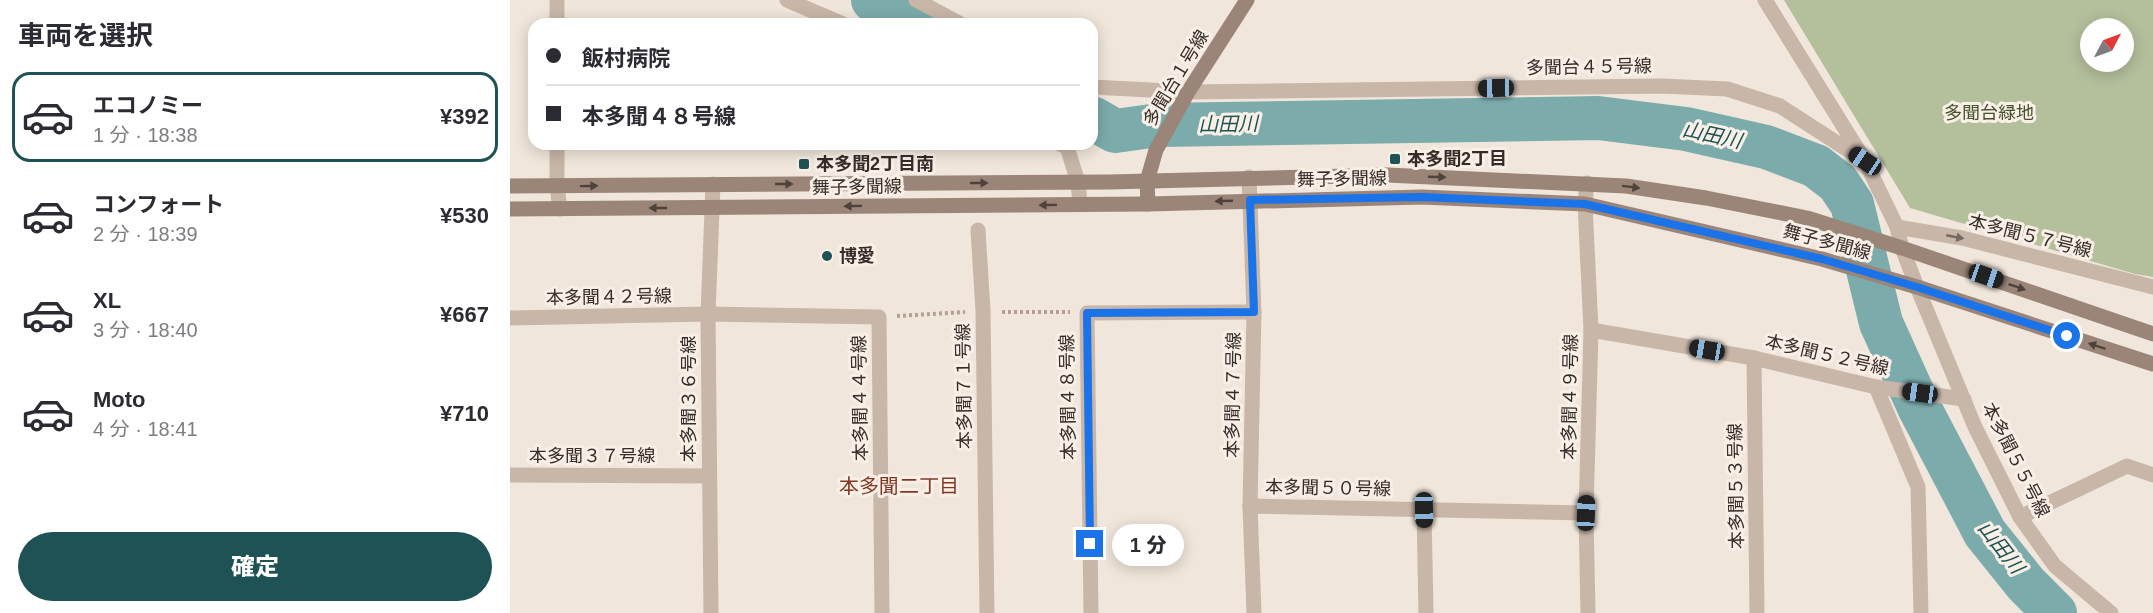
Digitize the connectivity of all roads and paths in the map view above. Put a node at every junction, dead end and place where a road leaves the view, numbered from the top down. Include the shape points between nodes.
1 (557, 0) edge
2 (787, 0) edge
3 (916, 0) edge
4 (1247, 0) edge
5 (1765, 0) edge
6 (557, 18) edge
7 (829, 18) edge
8 (950, 18) edge
9 (1098, 87) edge
10 (1188, 92) junction
11 (557, 150) edge
12 (1068, 150) edge
13 (1865, 161) junction
14 (1249, 177) junction
15 (1147, 181) junction
16 (1078, 182) junction
17 (1587, 183) junction
18 (712, 184) junction
19 (510, 186) edge
20 (557, 186) junction
21 (1250, 200) junction
22 (1080, 204) junction
23 (1148, 204) junction
24 (1585, 204) junction
25 (560, 208) junction
26 (711, 208) junction
27 (510, 209) edge
28 (1897, 227) junction
29 (978, 230) dead end
30 (1902, 248) junction
31 (1917, 287) junction
32 (2153, 287) edge
33 (1254, 312) junction
34 (708, 314) junction
35 (510, 318) edge
36 (1591, 330) junction
37 (2153, 334) edge
38 (1754, 358) junction
39 (2153, 364) edge
40 (1876, 387) junction
41 (1964, 399) junction
42 (510, 475) edge
43 (2153, 475) edge
44 (710, 476) junction
45 (1250, 506) junction
46 (1424, 510) junction
47 (1586, 513) junction
48 (2020, 517) junction
49 (711, 613) edge
50 (882, 613) edge
51 (987, 613) edge
52 (1091, 613) edge
53 (1254, 613) edge
54 (1426, 613) edge
55 (1588, 613) edge
56 (1757, 613) edge
57 (1921, 613) edge
58 (2111, 613) edge

1 - 6 street
2 - 7 street
3 - 8 street
4 - 10 street, 多聞台１号線
5 - 13 street
9 - 10 street, 多聞台４５号線
10 - 13 street, 多聞台４５号線 via 1662,86 1727,89 1780,106
10 - 15 street, 多聞台１号線 via 1156,150
11 - 20 street
12 - 16 street
13 - 28 street
14 - 15 street, 舞子多聞線
14 -> 17 street, 舞子多聞線 via 1387,175
14 - 21 street, 本多聞４７号線
15 - 16 street, 舞子多聞線
15 - 23 street, 多聞台１号線
18 -> 16 street, 舞子多聞線
16 - 22 street
17 - 24 street, 本多聞４９号線
17 -> 30 street, 舞子多聞線 via 1695,196 1807,218
20 -> 18 street, 舞子多聞線
18 - 26 street, 本多聞３６号線
19 - 20 street, 舞子多聞線
20 - 25 street
21 -> 23 street, 舞子多聞線
21 - 24 street, 舞子多聞線 via 1422,197
21 - 33 street, 本多聞４７号線
22 - 23 street, 舞子多聞線
22 -> 26 street, 舞子多聞線
24 - 31 street, 舞子多聞線 via 1822,259
24 - 36 street, 本多聞４９号線
26 -> 25 street, 舞子多聞線
25 - 27 street, 舞子多聞線
26 - 34 street, 本多聞３６号線
28 - 30 street
28 -> 32 street, 本多聞５７号線 via 1962,238
29 - 51 street, 本多聞７１号線
30 - 31 street
30 -> 37 street, 舞子多聞線
39 -> 31 street, 舞子多聞線
31 - 41 street
33 - 45 street, 本多聞４７号線
33 - 52 street, 本多聞４８号線 via 1087,313
34 - 35 street, 本多聞４２号線
34 - 44 street, 本多聞３６号線
34 - 50 street, 本多聞４４号線 via 879,317
36 - 38 street, 本多聞５２号線
36 - 47 street, 本多聞４９号線
38 - 40 street, 本多聞５２号線
38 - 56 street, 本多聞５３号線
40 - 41 street, 本多聞５２号線
40 - 57 street via 1918,487
41 - 48 street, 本多聞５５号線
42 - 44 street, 本多聞３７号線
43 - 48 street via 2127,466
44 - 49 street, 本多聞３６号線
45 - 46 street, 本多聞５０号線
45 - 53 street, 本多聞４７号線
46 - 47 street, 本多聞５０号線
46 - 54 street
47 - 55 street, 本多聞４９号線
48 - 58 street, 本多聞５５号線 via 2055,566

